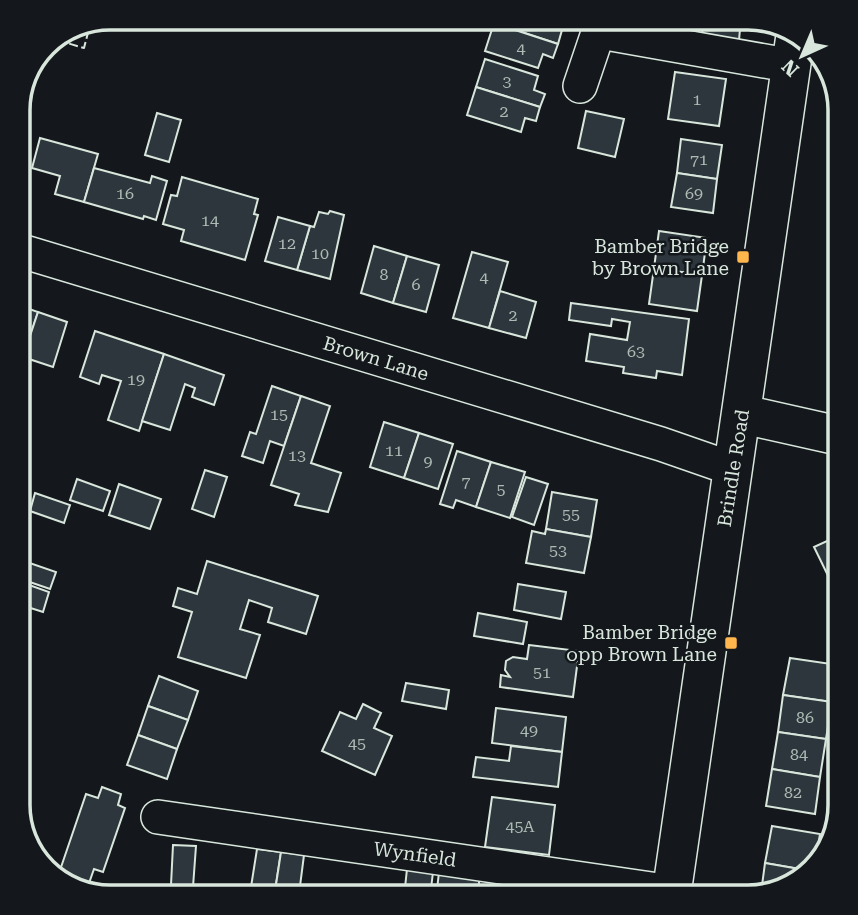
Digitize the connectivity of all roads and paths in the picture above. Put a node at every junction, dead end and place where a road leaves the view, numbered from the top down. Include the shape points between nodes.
1 (600, 30) edge
2 (636, 30) edge
3 (794, 53) edge
4 (580, 86) dead end
5 (30, 254) edge
6 (742, 414) junction
7 (828, 433) edge
8 (733, 469) junction
9 (158, 817) dead end
10 (605, 885) edge
11 (672, 885) edge

1 - 4 street
2 - 3 street
3 - 6 street, Brindle Road
5 - 8 street, Brown Lane
6 - 7 street
6 - 8 street, Brindle Road
8 - 11 street, Brindle Road
9 - 10 street, Wynfield

